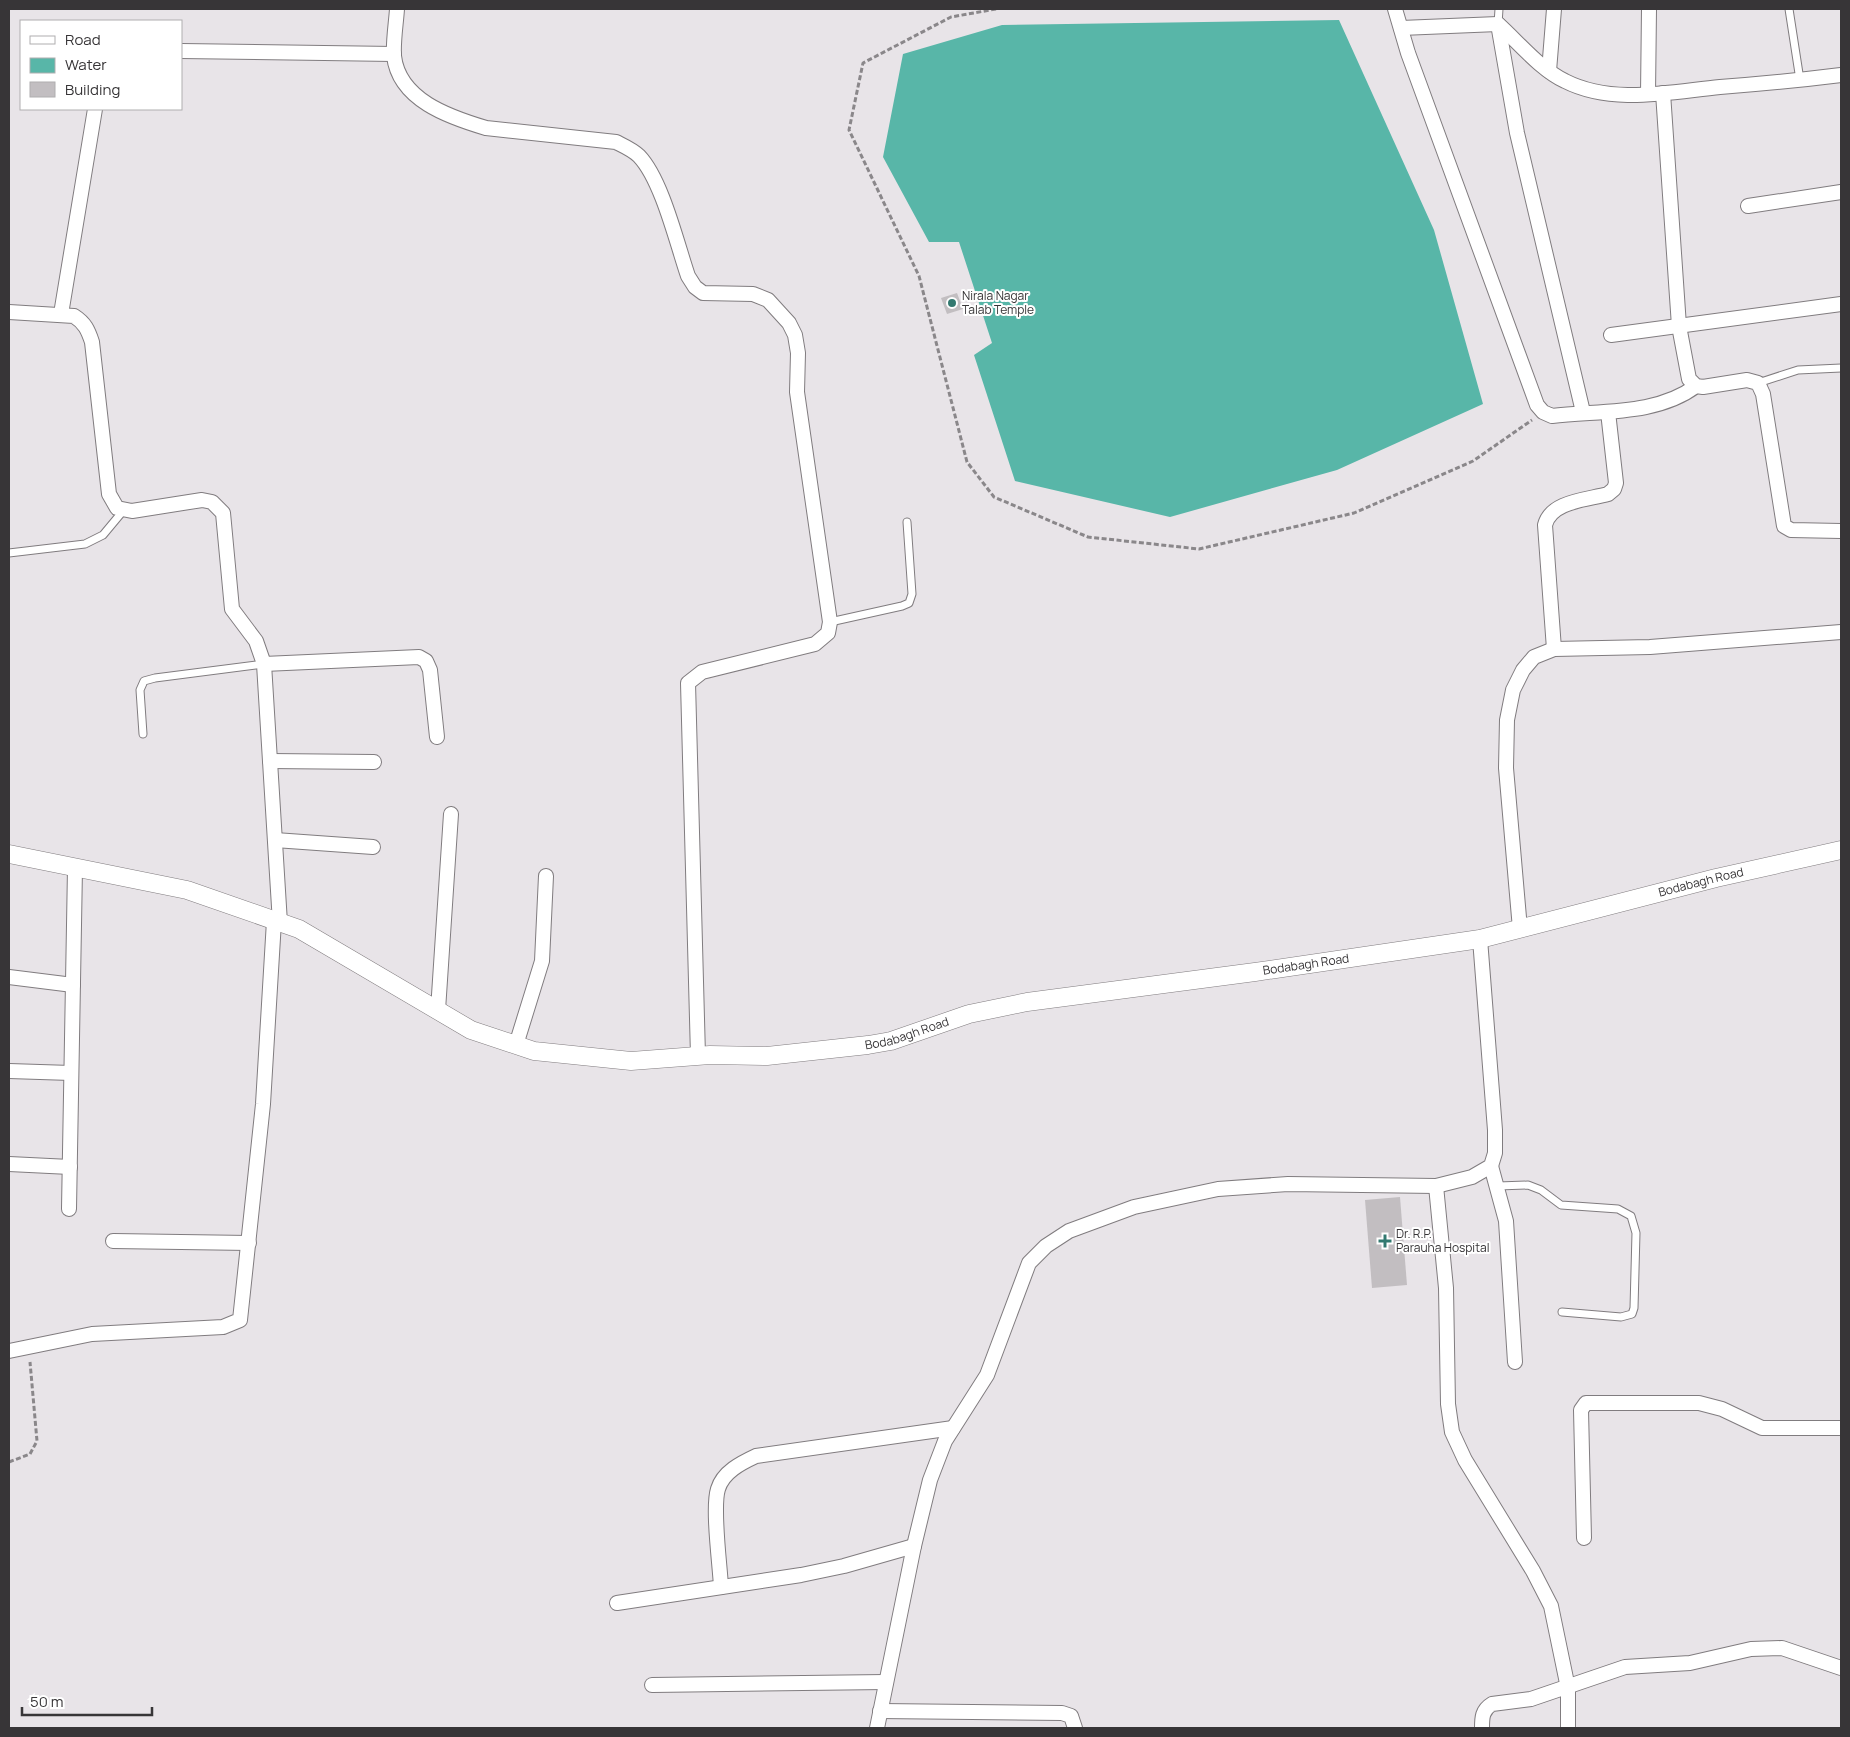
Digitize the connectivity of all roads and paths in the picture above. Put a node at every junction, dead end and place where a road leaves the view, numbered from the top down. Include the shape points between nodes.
1 (397, 9) edge
2 (996, 9) edge
3 (1395, 9) edge
4 (1499, 9) edge
5 (1554, 9) edge
6 (1649, 9) edge
7 (1790, 9) edge
8 (1498, 24) junction
9 (1401, 28) junction
10 (182, 51) edge
11 (394, 54) junction
12 (1549, 71) junction
13 (1841, 75) edge
14 (1800, 80) junction
15 (1664, 93) junction
16 (1648, 94) junction
17 (95, 110) edge
18 (1841, 192) edge
19 (1748, 206) dead end
20 (1841, 304) edge
21 (9, 312) edge
22 (61, 314) junction
23 (1679, 326) junction
24 (1612, 336) dead end
25 (1841, 368) edge
26 (1758, 383) junction
27 (1696, 386) junction
28 (1543, 412) junction
29 (1583, 412) junction
30 (1608, 412) junction
31 (123, 511) junction
32 (907, 522) dead end
33 (1841, 531) edge
34 (9, 553) edge
35 (830, 622) junction
36 (1841, 632) edge
37 (1554, 649) junction
38 (264, 664) junction
39 (143, 734) dead end
40 (437, 737) dead end
41 (270, 761) junction
42 (374, 762) dead end
43 (451, 814) dead end
44 (275, 840) junction
45 (372, 847) dead end
46 (1841, 850) edge
47 (9, 854) edge
48 (75, 868) junction
49 (546, 876) dead end
50 (277, 922) junction
51 (1520, 929) junction
52 (1480, 939) junction
53 (9, 977) edge
54 (73, 984) junction
55 (438, 1010) junction
56 (516, 1045) junction
57 (704, 1056) junction
58 (9, 1071) edge
59 (71, 1073) junction
60 (9, 1164) edge
61 (1491, 1166) junction
62 (70, 1168) junction
63 (1436, 1186) junction
64 (1498, 1186) junction
65 (69, 1209) dead end
66 (113, 1241) dead end
67 (249, 1243) junction
68 (1562, 1312) dead end
69 (29, 1346) junction
70 (9, 1351) edge
71 (1515, 1362) dead end
72 (953, 1428) junction
73 (1841, 1428) edge
74 (9, 1462) edge
75 (1584, 1538) dead end
76 (914, 1546) junction
77 (722, 1587) junction
78 (617, 1603) dead end
79 (1841, 1668) edge
80 (886, 1682) junction
81 (652, 1684) dead end
82 (1568, 1688) junction
83 (880, 1711) junction
84 (877, 1728) edge
85 (1075, 1728) edge
86 (1482, 1728) edge
87 (1568, 1728) edge

1 - 11 street
2 - 28 path via 950,17 863,63 849,130 919,276 967,462 994,497 1088,536 1199,550 1354,513 1473,461
3 - 9 street
4 - 8 lane
5 - 12 street
6 - 16 street
7 - 14 lane
8 - 9 street
8 - 12 street
8 - 29 street via 1517,134
9 - 28 street via 1537,405
10 - 11 street
11 - 35 street via 401,78 414,96 469,123 506,132 616,142 630,148 639,156 655,182 688,276 695,286 703,293 714,295 760,296 768,300 789,323 798,344 797,392
12 - 16 street via 1583,88 1610,94
13 - 14 street
14 - 15 street
15 - 16 street
15 - 23 street
17 - 22 street
18 - 19 street
20 - 23 street
21 - 22 street
22 - 31 street via 82,321 92,342 109,494 113,503
23 - 24 street
23 - 27 street via 1686,371
25 - 26 lane via 1798,370
26 - 27 street via 1747,380
26 - 33 street via 1763,394 1784,526 1791,530
27 - 30 street via 1678,398 1662,403
28 - 29 street via 1552,416
29 - 30 street
30 - 37 street via 1614,489 1608,494 1559,508 1547,517
31 - 34 lane via 103,535 85,544
31 - 38 street via 202,500 218,506 226,523 232,609 256,641
32 - 35 lane via 912,594 909,603
35 - 57 street via 828,633 816,644 702,672 688,683
36 - 37 street via 1659,646
37 - 51 street via 1534,657 1523,670 1513,690 1507,720 1506,768
38 - 39 lane via 144,681 140,690
38 - 40 street via 419,657 426,661 430,670
38 - 41 street
41 - 42 street
41 - 44 street
43 - 55 street
44 - 45 street
44 - 50 street
46 - 51 street, Bodabagh Road via 1716,878
47 - 48 street, Bodabagh Road
48 - 50 street, Bodabagh Road via 187,890
48 - 54 street
49 - 56 street via 542,961
50 - 55 street, Bodabagh Road via 299,929
50 - 67 street
51 - 52 street, Bodabagh Road
52 - 57 street, Bodabagh Road via 1061,996 970,1014 891,1041 767,1056
52 - 61 street via 1495,1130 1495,1154
53 - 54 street
54 - 59 street
55 - 56 street, Bodabagh Road via 471,1030
56 - 57 street, Bodabagh Road via 534,1052 630,1061
58 - 59 street
59 - 62 street
60 - 62 street
61 - 63 street via 1472,1177
61 - 64 street
62 - 65 street
63 - 72 street via 1288,1184 1218,1189 1134,1207 1069,1231 1046,1246 1029,1263 987,1374
63 - 82 street via 1446,1288 1448,1404 1452,1432 1465,1460 1551,1606
64 - 68 lane via 1528,1185 1561,1205 1618,1209 1631,1216 1636,1232 1632,1314 1621,1317
64 - 71 street via 1506,1221
66 - 67 street
67 - 69 street via 242,1312 236,1323 223,1327 92,1334
69 - 70 street
69 - 74 path via 37,1441 30,1454
72 - 76 street via 930,1480
72 - 77 street via 756,1456 740,1463 726,1475 718,1489 716,1508
73 - 75 street via 1762,1428 1722,1409 1700,1403 1584,1404 1581,1410
76 - 77 street via 844,1566
76 - 80 street
77 - 78 street
79 - 82 street via 1782,1648 1758,1648 1690,1664 1625,1668
80 - 81 street
80 - 83 street
82 - 86 street via 1531,1699 1492,1704 1482,1715
82 - 87 street
83 - 84 street
83 - 85 street via 1062,1713 1071,1716

